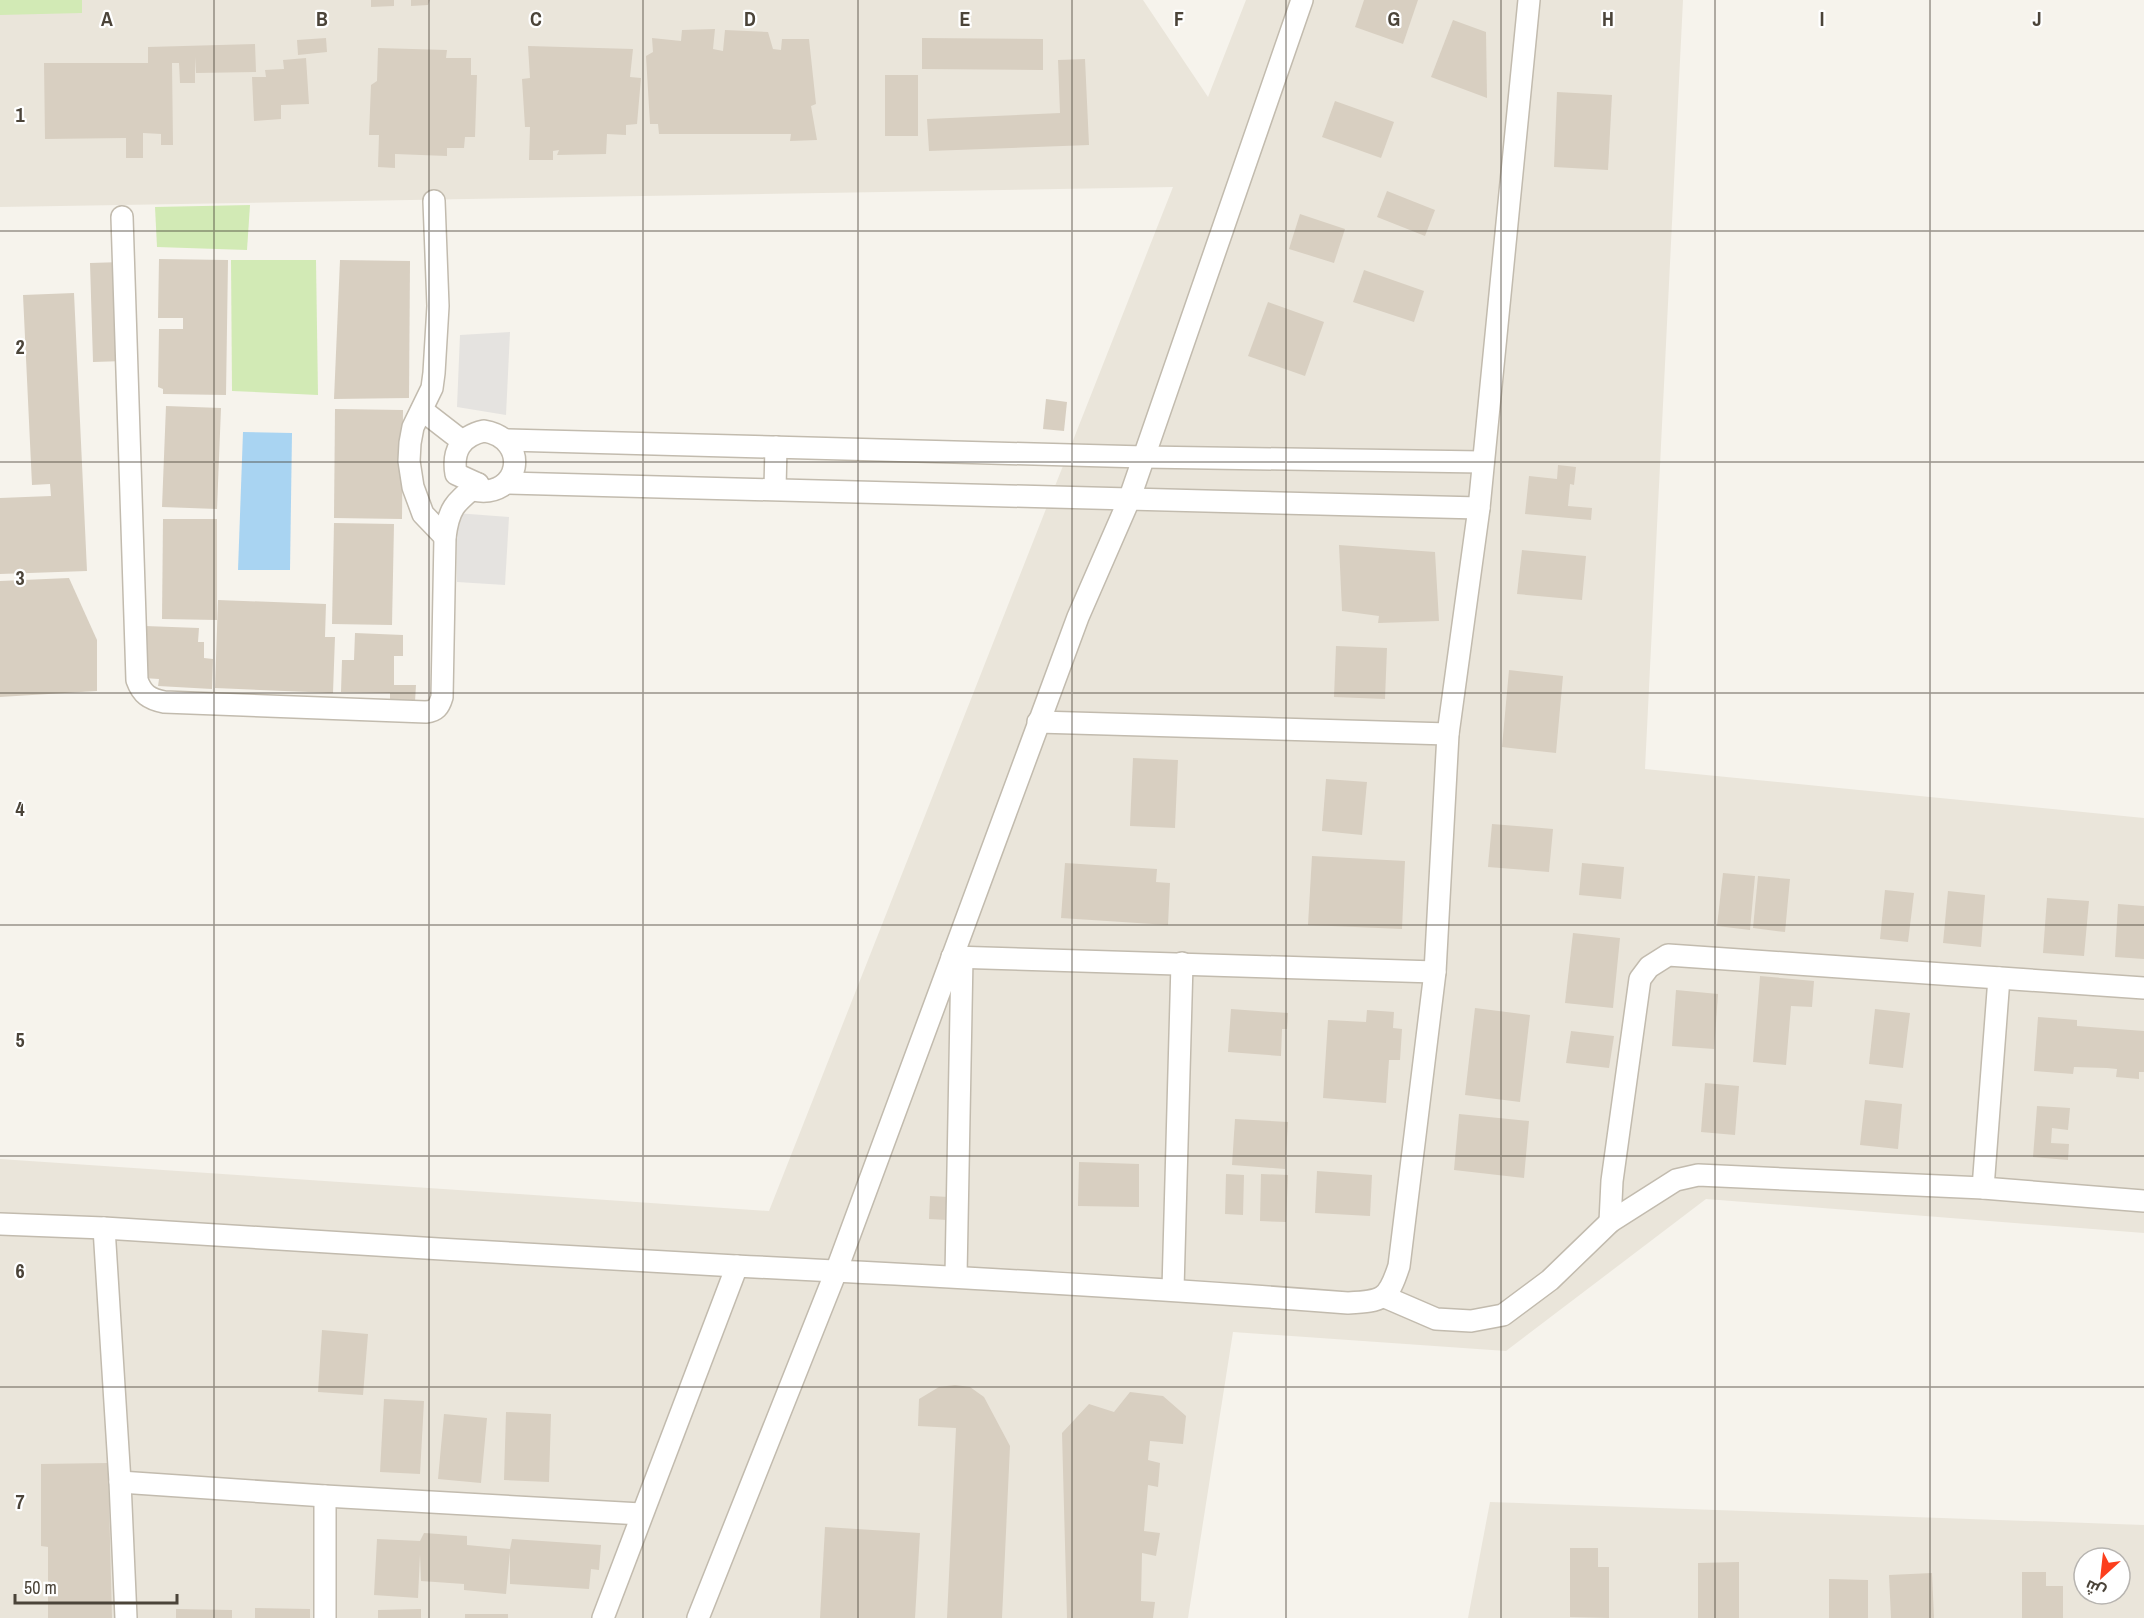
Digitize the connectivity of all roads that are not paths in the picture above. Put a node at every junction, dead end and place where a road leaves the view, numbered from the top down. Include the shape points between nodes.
1 (1302, 0) edge
2 (1529, 0) edge
3 (434, 201) dead end
4 (122, 217) dead end
5 (422, 410) junction
6 (506, 440) junction
7 (462, 441) junction
8 (776, 447) junction
9 (1144, 457) junction
10 (1482, 462) junction
11 (506, 483) junction
12 (478, 484) junction
13 (775, 488) junction
14 (1129, 500) junction
15 (1479, 508) junction
16 (445, 537) junction
17 (1038, 722) junction
18 (1448, 734) junction
19 (957, 957) junction
20 (1182, 963) junction
21 (1435, 972) junction
22 (1999, 978) junction
23 (2144, 988) edge
24 (1983, 1188) junction
25 (2144, 1201) edge
26 (1610, 1222) junction
27 (0, 1224) edge
28 (104, 1228) junction
29 (737, 1266) junction
30 (837, 1269) junction
31 (956, 1276) junction
32 (1173, 1289) junction
33 (1385, 1297) junction
34 (120, 1482) junction
35 (325, 1496) junction
36 (641, 1514) junction
37 (126, 1618) edge
38 (325, 1618) edge
39 (603, 1618) edge
40 (698, 1618) edge

1 - 9 street
2 - 10 street
3 - 5 street via 438,306 432,388
4 - 16 street via 137,680 146,696 164,702 435,711 442,697
5 - 7 street
5 - 16 street via 410,443 413,487 423,514
6 - 7 street via 484,431
6 - 8 street
6 - 11 street via 515,462
7 - 12 street via 456,451 456,474
8 - 9 street
8 - 13 street
9 - 10 street
9 - 14 street
10 - 15 street
11 - 12 street via 485,493 473,490
11 - 13 street
12 - 16 street via 453,507
13 - 14 street
14 - 15 street
14 - 17 street via 1077,617
15 - 18 street
17 - 18 street
17 - 19 street
18 - 21 street
19 - 20 street
19 - 30 street
19 - 31 street
20 - 21 street
20 - 32 street
21 - 33 street via 1399,1266
22 - 23 street
22 - 24 street
22 - 26 street via 1668,955 1649,967 1640,980 1612,1180
24 - 25 street
24 - 26 street via 1698,1175 1676,1180
26 - 33 street via 1550,1280 1503,1315 1470,1321 1436,1319
27 - 28 street
28 - 29 street
28 - 34 street
29 - 30 street
29 - 36 street
30 - 31 street
30 - 40 street
31 - 32 street
32 - 33 street via 1348,1303
34 - 35 street
34 - 37 street
35 - 36 street
35 - 38 street
36 - 39 street

